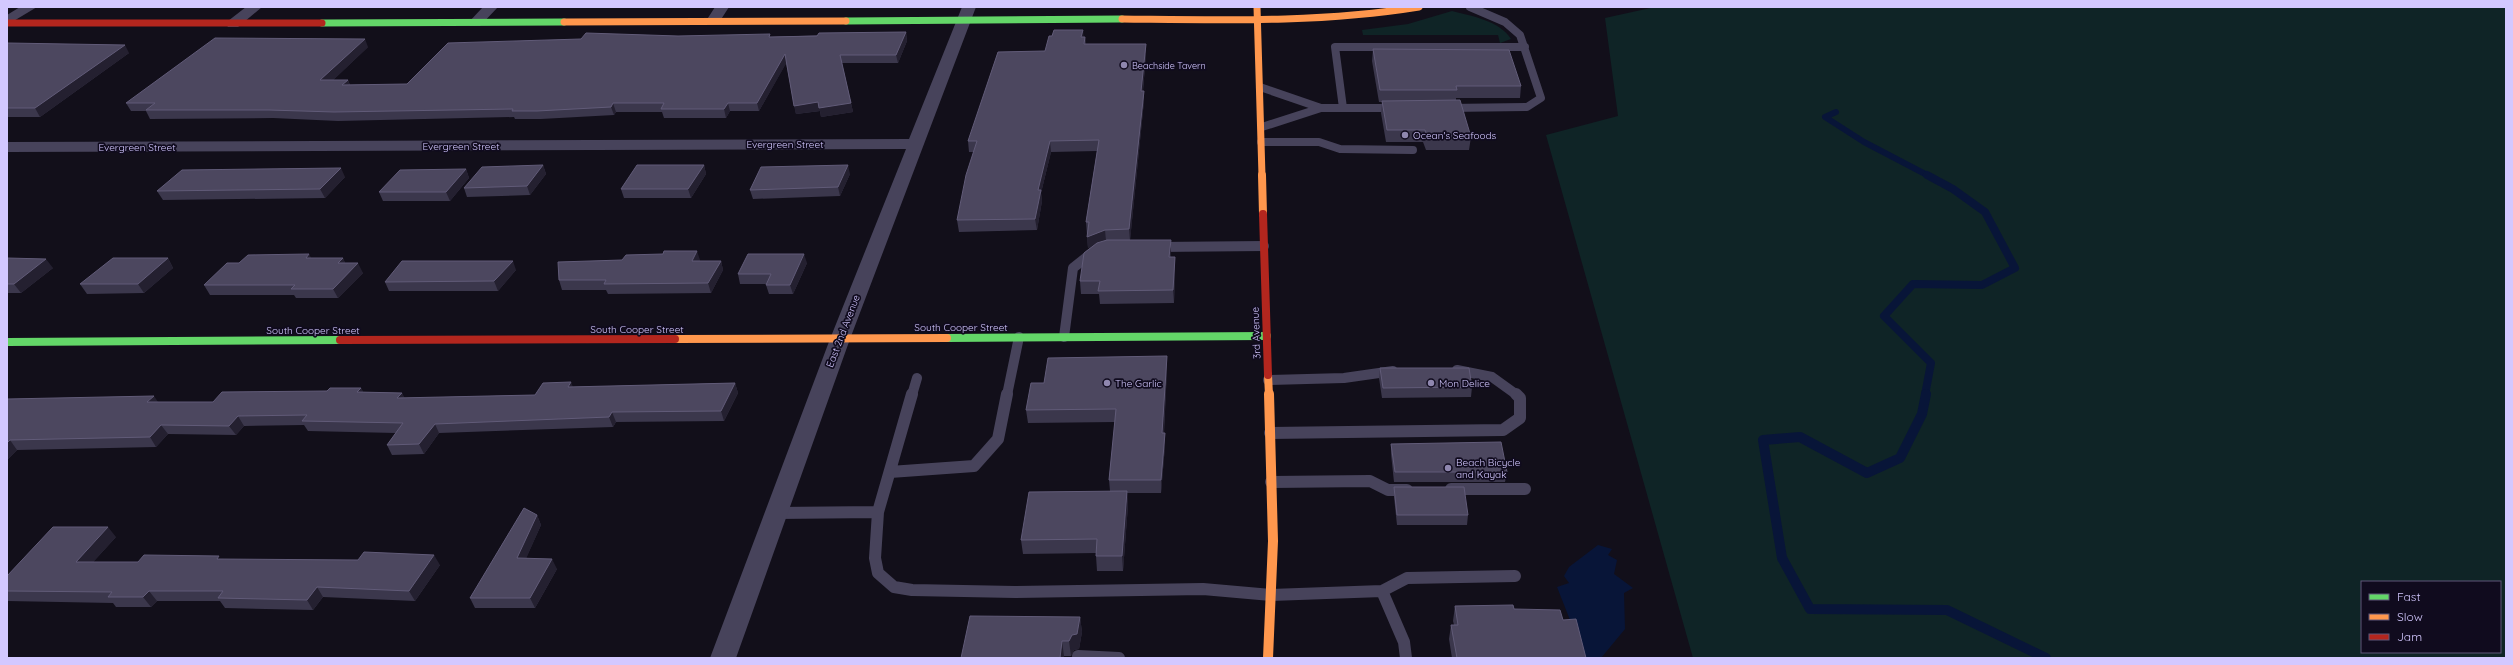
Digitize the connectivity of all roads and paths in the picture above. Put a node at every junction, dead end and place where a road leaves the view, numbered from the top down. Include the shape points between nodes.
1 (30, 7) edge
2 (255, 7) edge
3 (491, 7) edge
4 (722, 7) edge
5 (1257, 7) edge
6 (1419, 7) edge
7 (1470, 7) edge
8 (1390, 10) edge
9 (967, 14) edge
10 (1257, 18) junction
11 (712, 21) junction
12 (7, 22) edge
13 (475, 23) junction
14 (233, 24) junction
15 (1525, 47) junction
16 (1260, 87) junction
17 (1321, 108) junction
18 (1342, 108) junction
19 (1400, 108) edge
20 (1440, 108) edge
21 (1262, 127) junction
22 (1261, 142) junction
23 (915, 144) junction
24 (7, 148) edge
25 (1413, 150) dead end
26 (1264, 246) junction
27 (1147, 247) edge
28 (1101, 249) edge
29 (1267, 336) junction
30 (1019, 337) junction
31 (1064, 337) junction
32 (840, 339) junction
33 (7, 342) edge
34 (1448, 369) edge
35 (1404, 371) edge
36 (917, 378) dead end
37 (1268, 380) junction
38 (1270, 433) junction
39 (890, 472) junction
40 (1271, 482) junction
41 (1441, 489) edge
42 (1525, 489) dead end
43 (1418, 490) edge
44 (878, 512) junction
45 (776, 513) junction
46 (1515, 576) dead end
47 (1382, 591) junction
48 (1271, 595) junction
49 (1078, 656) dead end
50 (723, 658) edge
51 (1119, 658) edge
52 (1268, 658) edge
53 (1406, 658) edge

1 - 12 street
2 - 14 street
3 - 13 street
4 - 11 street
5 - 10 street, 3rd Avenue
6 - 8 street
7 - 15 lane via 1505,22 1520,35
8 - 10 street via 1335,18
9 - 10 street
9 - 11 street
9 - 23 street, East 2nd Avenue
10 - 16 street, 3rd Avenue
11 - 13 street
12 - 14 street
13 - 14 street
15 - 18 lane via 1335,47
15 - 20 lane via 1541,98 1527,107
16 - 17 lane
16 - 21 street, 3rd Avenue
17 - 18 lane
17 - 21 lane
18 - 19 lane
21 - 22 street, 3rd Avenue
22 - 25 lane via 1319,142 1340,149
22 - 26 street, 3rd Avenue
23 - 24 street, Evergreen Street
23 - 32 street, East 2nd Avenue
26 - 27 lane
26 - 29 street, 3rd Avenue
28 - 31 lane via 1095,250 1073,268
29 - 31 street, South Cooper Street
29 - 37 street, 3rd Avenue
30 - 31 street, South Cooper Street
30 - 32 street, South Cooper Street
30 - 39 lane via 998,440 974,466
32 - 33 street, South Cooper Street
32 - 45 street, East 2nd Avenue
34 - 38 lane via 1481,372 1508,385 1520,398 1520,418 1503,430
35 - 37 lane via 1375,372 1344,378
36 - 39 lane
37 - 38 street, 3rd Avenue
38 - 40 street, 3rd Avenue
39 - 44 lane
40 - 43 lane via 1370,482 1388,490
40 - 48 street, 3rd Avenue
41 - 42 lane
44 - 45 lane
44 - 48 lane via 875,558 878,573 894,587 912,590 1015,592 1203,589
45 - 50 street, East 2nd Avenue
46 - 47 lane via 1407,578
47 - 48 lane
47 - 53 lane via 1404,642
48 - 52 street, 3rd Avenue
49 - 51 lane

